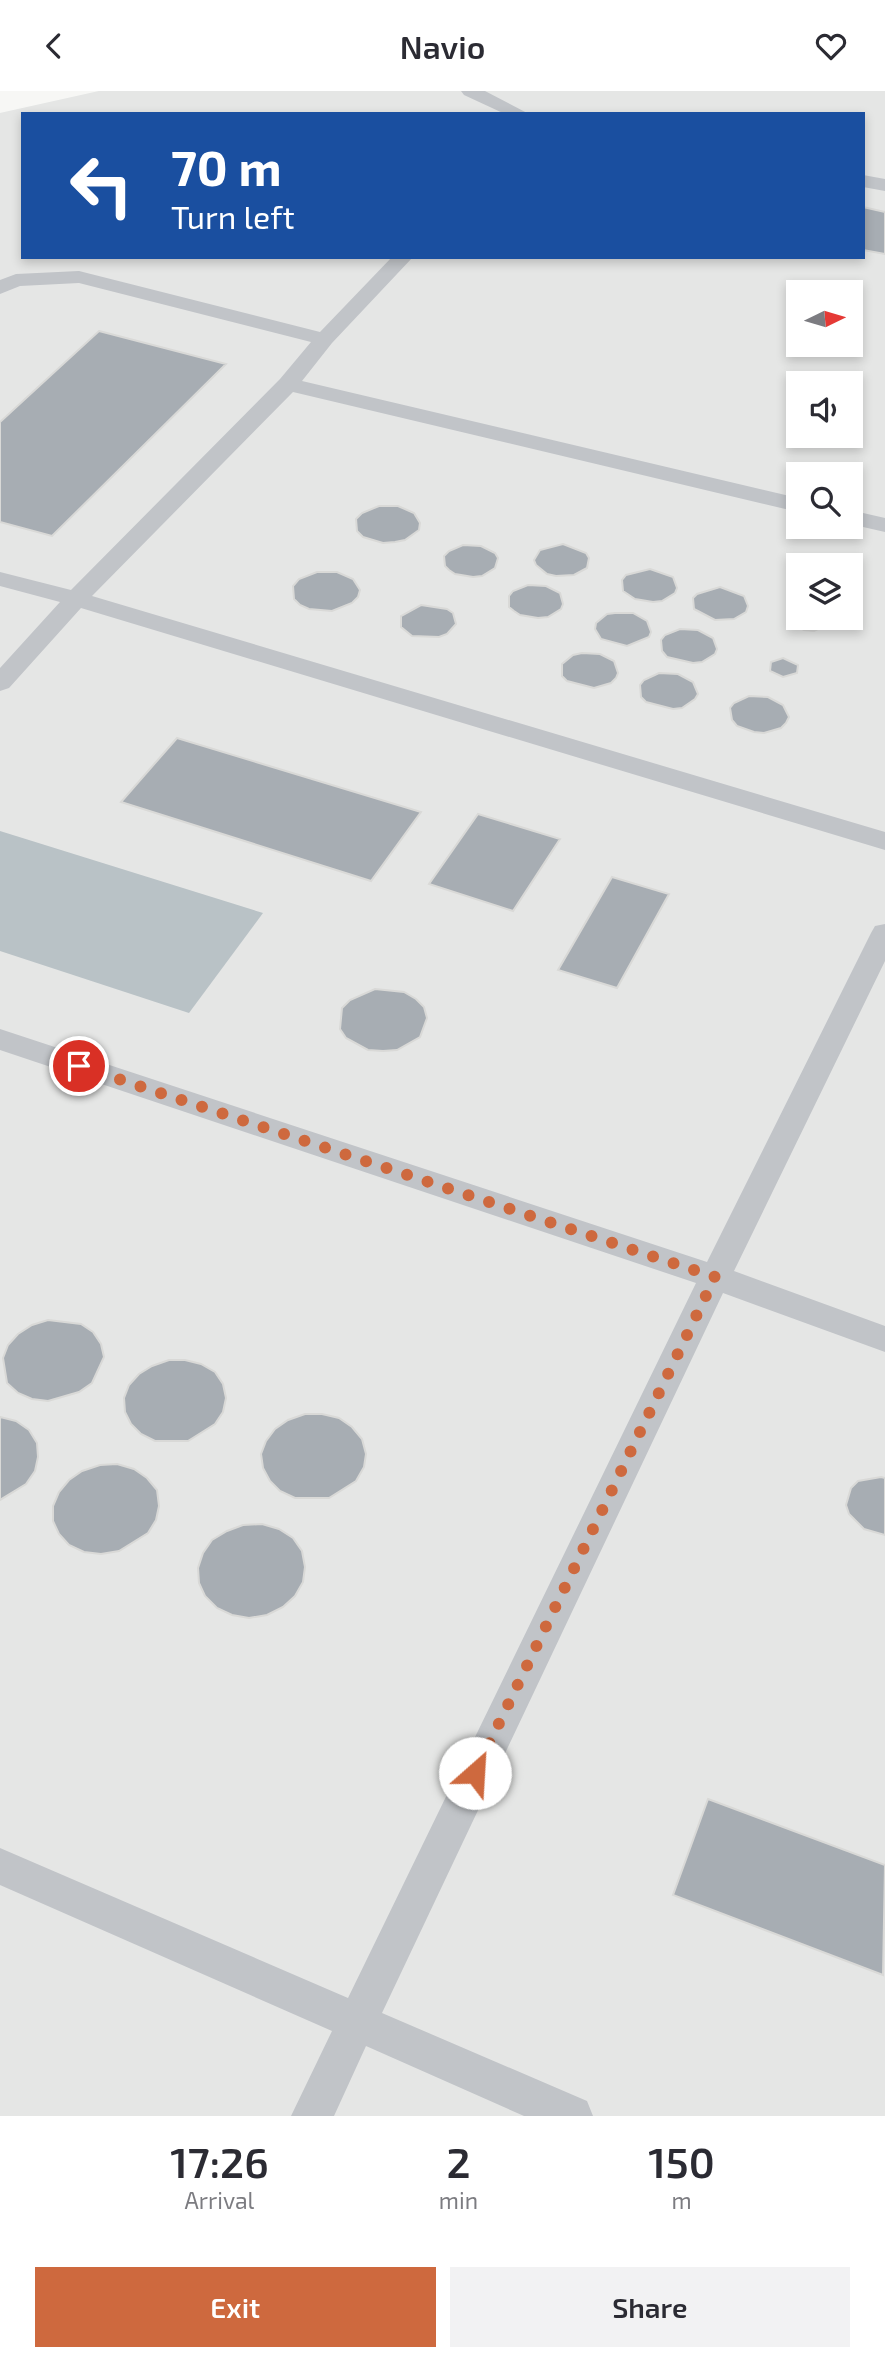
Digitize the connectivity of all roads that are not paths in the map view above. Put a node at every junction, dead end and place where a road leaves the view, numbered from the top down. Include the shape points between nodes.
1 (470, 91) edge
2 (516, 112) edge
3 (865, 181) edge
4 (885, 185) edge
5 (401, 259) edge
6 (0, 288) edge
7 (325, 339) junction
8 (288, 384) junction
9 (786, 502) edge
10 (863, 520) edge
11 (885, 525) edge
12 (0, 579) edge
13 (76, 599) junction
14 (0, 683) edge
15 (885, 841) edge
16 (885, 933) edge
17 (0, 1039) edge
18 (715, 1277) junction
19 (885, 1339) edge
20 (0, 1866) edge
21 (356, 2021) junction
22 (312, 2116) edge
23 (572, 2116) edge

1 - 2 lane
3 - 4 lane
5 - 7 lane
6 - 7 lane via 16,280 79,277
7 - 8 lane
8 - 9 lane
8 - 13 lane
10 - 11 lane
12 - 13 lane
13 - 14 lane
13 - 15 lane
16 - 18 lane
17 - 18 lane
18 - 19 lane
18 - 21 lane
20 - 21 lane
21 - 22 lane
21 - 23 lane

